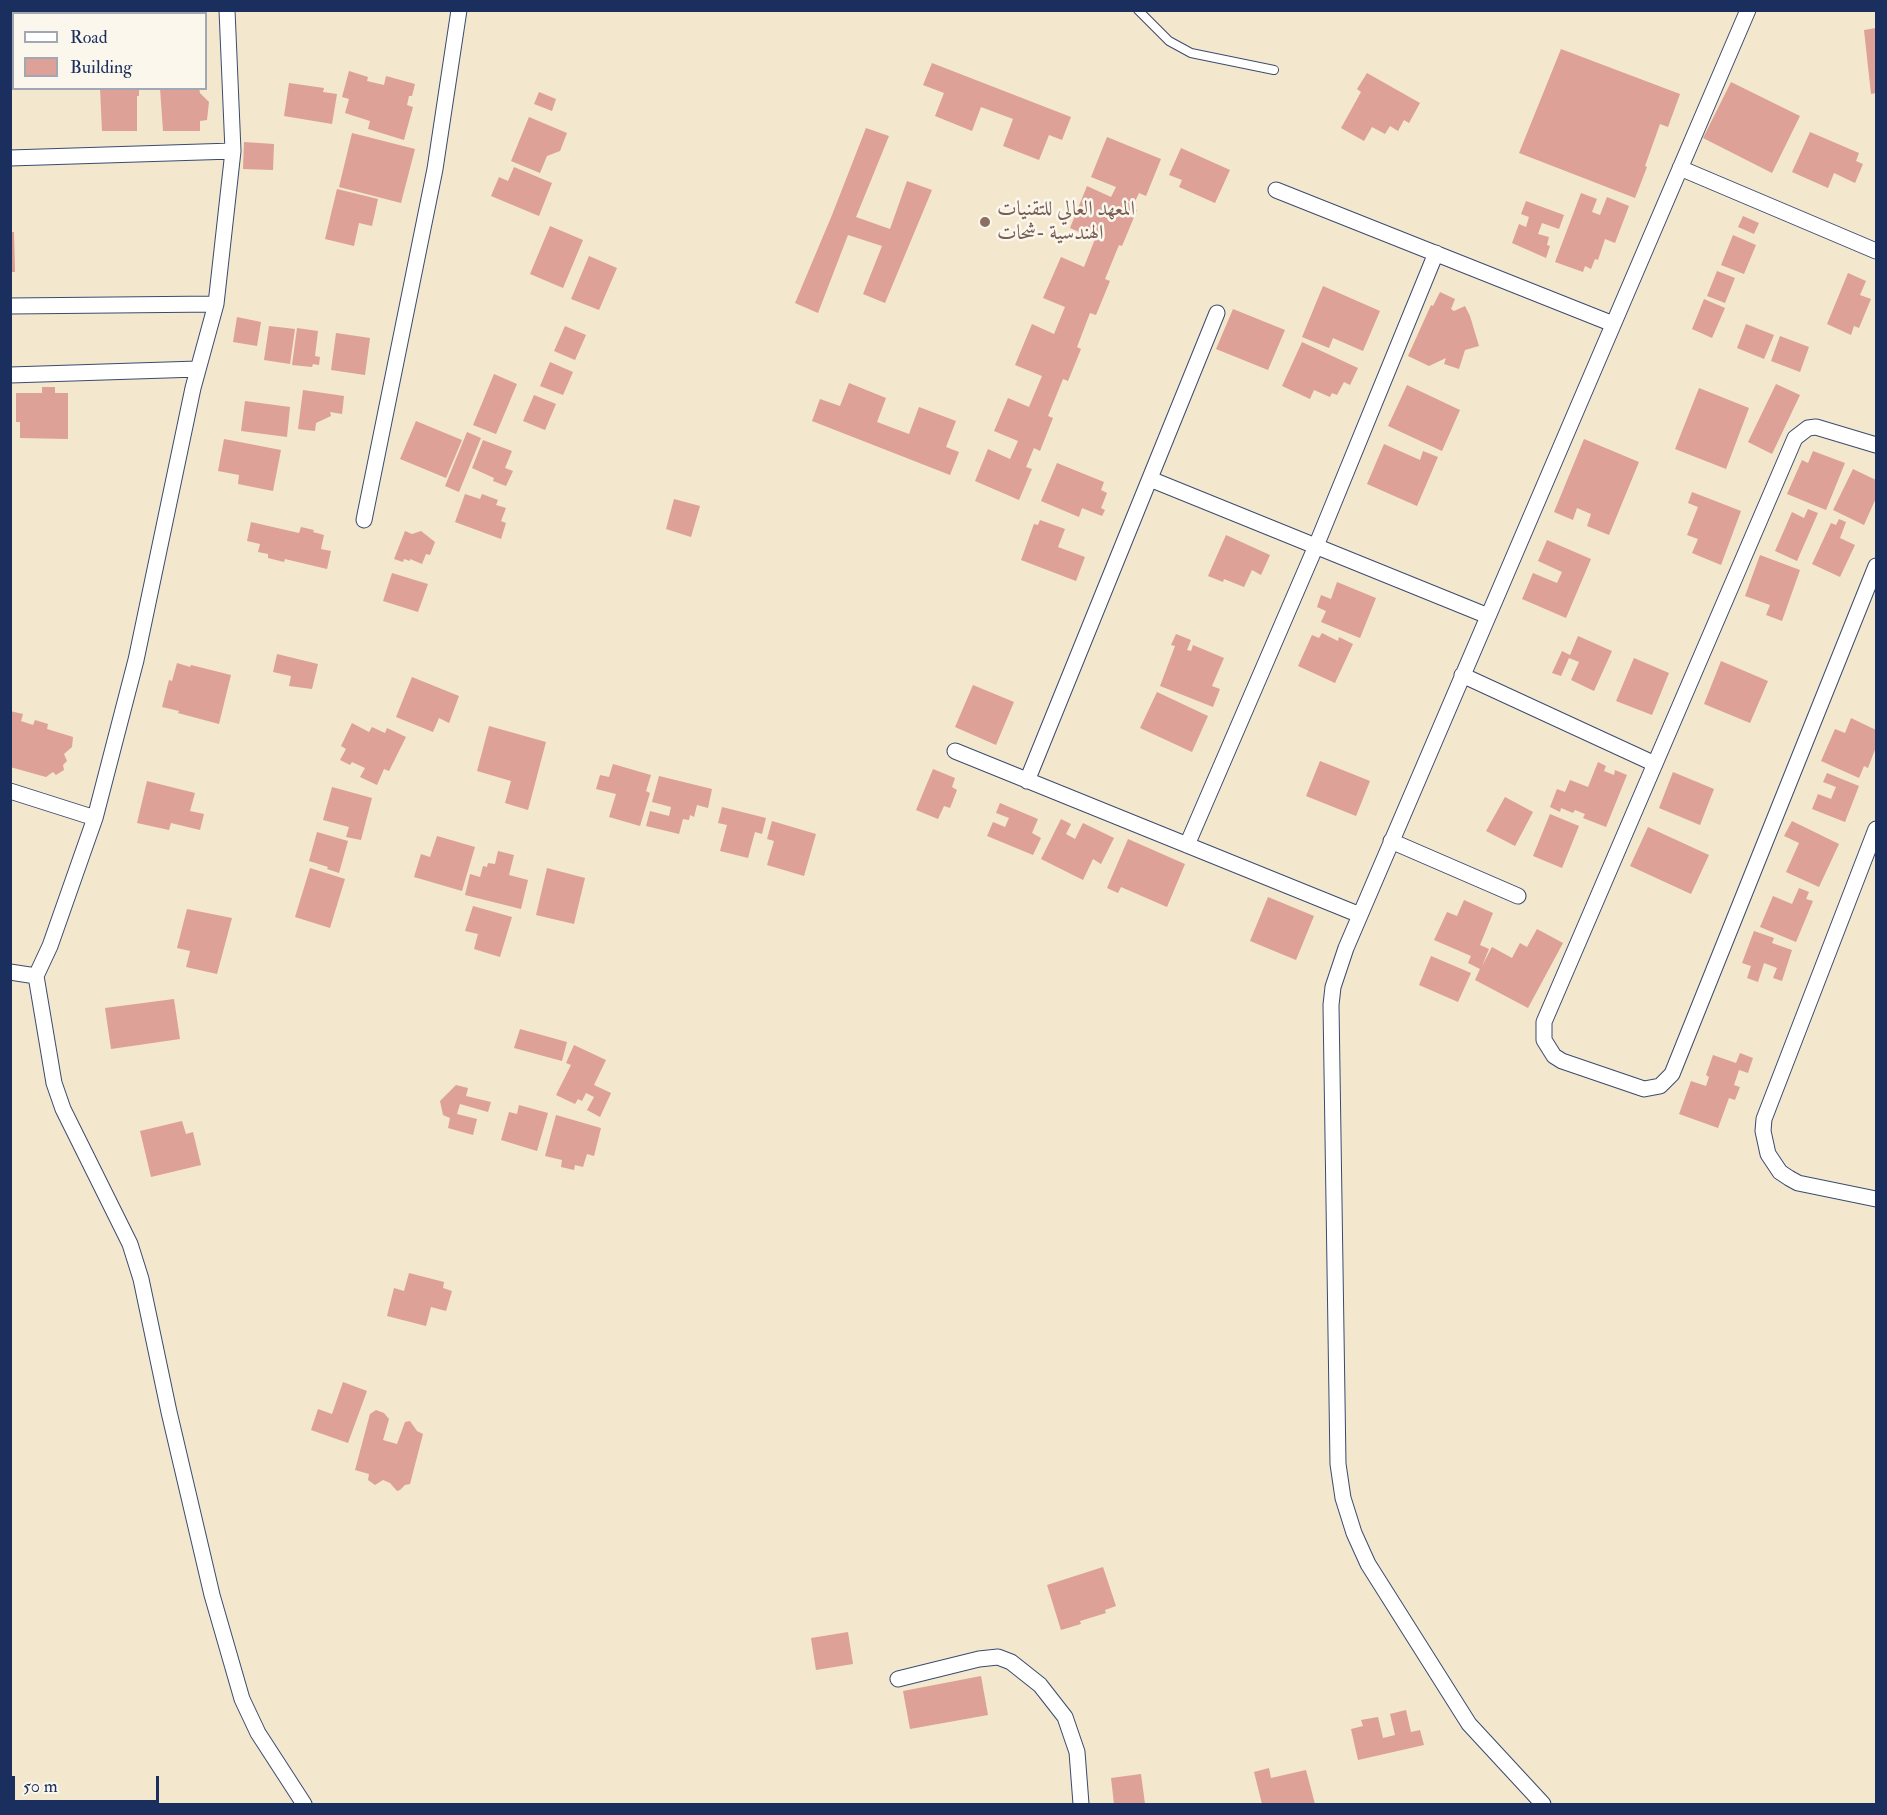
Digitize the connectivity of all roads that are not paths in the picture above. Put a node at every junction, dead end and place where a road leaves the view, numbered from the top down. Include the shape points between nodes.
1 (227, 10) edge
2 (459, 10) edge
3 (1138, 10) edge
4 (1748, 10) edge
5 (1274, 70) dead end
6 (232, 152) junction
7 (10, 158) edge
8 (1680, 168) junction
9 (1276, 190) dead end
10 (1876, 251) edge
11 (1436, 254) junction
12 (216, 304) junction
13 (10, 306) edge
14 (1217, 313) dead end
15 (1613, 324) junction
16 (198, 369) junction
17 (10, 375) edge
18 (1876, 445) edge
19 (1150, 479) junction
20 (364, 520) dead end
21 (1316, 546) junction
22 (1876, 566) edge
23 (1488, 616) junction
24 (1462, 675) junction
25 (955, 751) dead end
26 (1655, 764) junction
27 (1027, 781) junction
28 (10, 791) edge
29 (95, 818) junction
30 (1876, 829) edge
31 (1391, 842) junction
32 (1187, 845) junction
33 (1518, 896) dead end
34 (1360, 915) junction
35 (10, 972) edge
36 (36, 976) junction
37 (1876, 1199) edge
38 (898, 1679) dead end
39 (304, 1804) edge
40 (1081, 1804) edge
41 (1543, 1804) edge

1 - 6 street
2 - 20 street via 435,169
3 - 5 lane via 1169,41 1191,53
4 - 8 street
6 - 7 street
6 - 12 street
8 - 10 street
8 - 15 street
9 - 11 street
11 - 15 street
11 - 21 street
12 - 13 street
12 - 16 street
14 - 19 street
15 - 23 street
16 - 17 street
16 - 29 street via 136,660
18 - 26 street via 1816,427 1795,438
19 - 21 street
19 - 27 street
21 - 23 street
21 - 32 street
22 - 26 street via 1672,1074 1660,1086 1644,1089 1562,1061 1548,1049 1543,1031
23 - 24 street
24 - 26 street
24 - 31 street
25 - 27 street
27 - 32 street
28 - 29 street
29 - 36 street
30 - 37 street via 1764,1119 1763,1131 1768,1154 1789,1178
31 - 33 street
31 - 34 street
32 - 34 street
34 - 41 street via 1338,967 1330,1023 1338,1464 1343,1498 1368,1564 1469,1724
35 - 36 street
36 - 39 street via 54,1083 130,1244 141,1279 212,1595 242,1699 258,1733
38 - 40 street via 979,1659 998,1657 1011,1662 1040,1685 1065,1717 1077,1752

